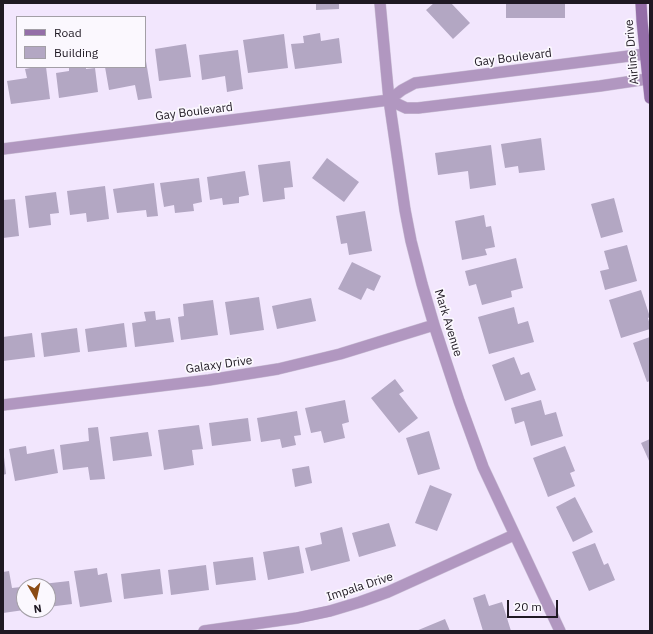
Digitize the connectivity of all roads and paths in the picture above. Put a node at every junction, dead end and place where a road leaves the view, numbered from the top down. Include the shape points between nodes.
1 (380, 3) edge
2 (641, 3) edge
3 (645, 54) junction
4 (647, 79) junction
5 (650, 98) edge
6 (389, 100) junction
7 (3, 149) edge
8 (434, 326) junction
9 (3, 405) edge
10 (514, 535) junction
11 (204, 631) edge
12 (560, 631) edge

1 - 6 street, Mark Avenue
2 - 3 main road, Airline Drive
3 - 4 main road, Airline Drive
3 - 6 street, Gay Boulevard via 415,83
4 - 5 main road, Airline Drive
4 - 6 street via 418,108 406,108
6 - 7 street, Gay Boulevard
6 - 8 street, Mark Avenue via 405,210
8 - 9 street, Galaxy Drive via 278,370
8 - 10 street, Mark Avenue via 483,467
10 - 11 street, Impala Drive via 395,589 360,602 297,618
10 - 12 street, Mark Avenue

